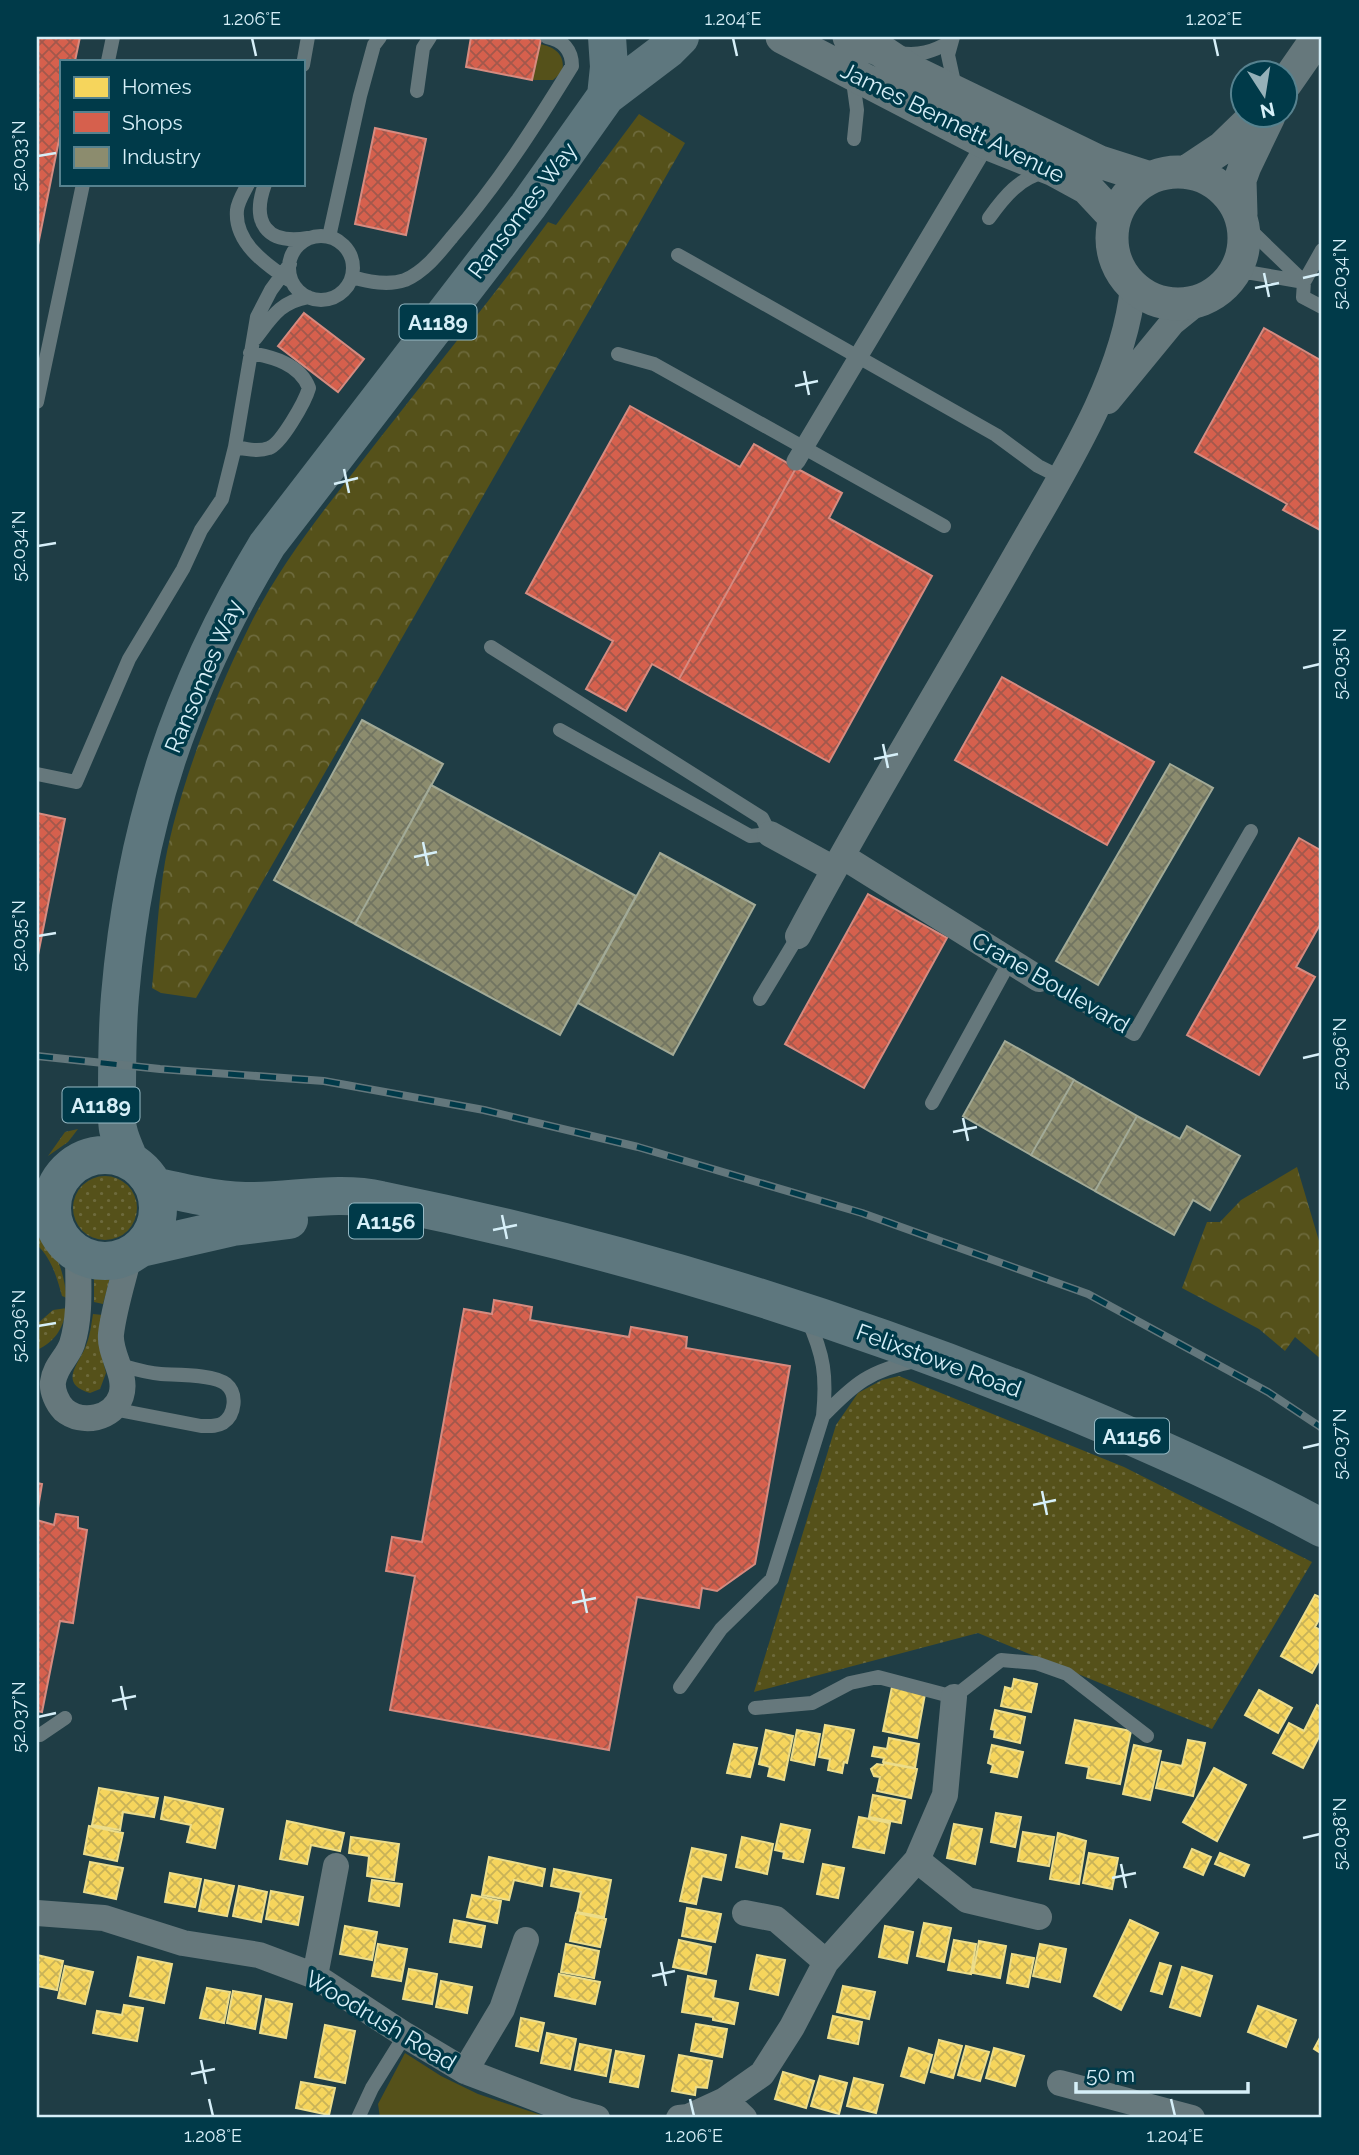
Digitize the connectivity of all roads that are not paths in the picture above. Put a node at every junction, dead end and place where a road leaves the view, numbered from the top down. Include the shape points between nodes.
1 (113, 37) edge
2 (308, 37) edge
3 (380, 37) edge
4 (430, 37) edge
5 (547, 37) edge
6 (607, 37) edge
7 (680, 37) edge
8 (782, 37) edge
9 (849, 37) edge
10 (951, 39) edge
11 (1318, 42) edge
12 (880, 50) junction
13 (108, 60) edge
14 (304, 60) edge
15 (1300, 65) edge
16 (852, 74) junction
17 (417, 91) dead end
18 (957, 92) junction
19 (606, 96) junction
20 (1241, 130) edge
21 (1262, 130) edge
22 (854, 139) dead end
23 (986, 143) junction
24 (1054, 170) junction
25 (1186, 172) junction
26 (1150, 178) junction
27 (83, 186) edge
28 (247, 186) edge
29 (265, 186) edge
30 (989, 218) dead end
31 (1115, 218) junction
32 (1242, 219) junction
33 (313, 237) junction
34 (329, 237) junction
35 (1322, 250) edge
36 (678, 255) dead end
37 (1234, 273) junction
38 (288, 274) junction
39 (352, 277) junction
40 (1304, 282) junction
41 (1133, 287) junction
42 (308, 297) junction
43 (1198, 302) junction
44 (1322, 307) edge
45 (252, 346) junction
46 (618, 354) dead end
47 (859, 357) junction
48 (37, 402) edge
49 (1085, 429) junction
50 (235, 447) junction
51 (799, 454) junction
52 (1060, 477) junction
53 (944, 526) dead end
54 (491, 648) dead end
55 (560, 730) dead end
56 (37, 774) edge
57 (1251, 831) dead end
58 (770, 834) junction
59 (838, 862) junction
60 (798, 936) joint
61 (1010, 961) junction
62 (1039, 979) joint
63 (760, 999) dead end
64 (117, 1035) junction
65 (117, 1081) junction
66 (932, 1103) dead end
67 (141, 1173) junction
68 (56, 1175) edge
69 (376, 1199) junction
70 (57, 1236) edge
71 (538, 1236) junction
72 (135, 1252) junction
73 (803, 1311) junction
74 (936, 1357) junction
75 (63, 1359) junction
76 (37, 1363) edge
77 (117, 1364) junction
78 (37, 1398) edge
79 (62, 1408) junction
80 (113, 1409) junction
81 (823, 1416) junction
82 (1322, 1528) edge
83 (680, 1687) dead end
84 (954, 1697) junction
85 (755, 1708) dead end
86 (65, 1718) dead end
87 (37, 1734) edge
88 (1147, 1736) dead end
89 (917, 1860) junction
90 (336, 1866) dead end
91 (37, 1913) edge
92 (745, 1913) dead end
93 (1039, 1917) dead end
94 (526, 1940) dead end
95 (825, 1962) junction
96 (315, 1976) junction
97 (405, 2035) junction
98 (465, 2071) junction
99 (1060, 2083) dead end
100 (735, 2109) edge
101 (358, 2118) edge
102 (597, 2118) edge
103 (679, 2118) edge
104 (1192, 2118) edge

1 - 13 lane
2 - 14 lane
3 - 34 lane via 360,96
4 - 17 lane via 423,48
5 - 39 lane via 566,47 572,66 477,208 430,263 404,280 372,282
6 - 19 main road
7 - 19 main road, Ransomes Way / A1189
8 - 16 street, James Bennett Avenue
9 - 12 street, James Bennett Avenue
10 - 12 lane via 936,50 915,55
10 - 18 lane via 949,66
11 - 15 street
12 - 18 street, James Bennett Avenue
16 - 22 lane via 857,110
16 - 23 street, James Bennett Avenue
18 - 26 street, James Bennett Avenue via 1100,162
19 - 64 main road, Ransomes Way / A1189 via 528,206 267,545 227,612 177,725 155,797 128,923
20 - 25 street
21 - 32 street via 1240,180
23 - 24 street, James Bennett Avenue
23 - 47 street
24 - 30 lane via 1020,183
24 - 31 street, James Bennett Avenue via 1087,188
25 - 26 street
25 - 32 street via 1219,186
26 - 31 street via 1135,188
27 - 48 lane
28 - 38 lane via 237,207 245,241 257,255
29 - 33 lane via 259,212 270,232 283,240
31 - 41 street via 1114,255
32 - 37 street via 1242,258
32 - 40 lane
33 - 34 lane
33 - 38 lane via 297,247
34 - 39 lane via 339,241 351,257
35 - 40 lane
36 - 47 lane
37 - 40 lane
37 - 43 street via 1217,292
38 - 42 lane
38 - 45 lane via 259,311
39 - 42 lane via 340,294 319,300
40 - 44 lane via 1303,297
41 - 43 street via 1175,305
41 - 49 street via 1118,356
42 - 45 lane via 284,305
43 - 49 street via 1172,323
45 - 50 lane
45 - 50 lane via 281,360 305,379 309,388 275,445 261,450
46 - 51 lane via 654,364
47 - 51 street
47 - 52 lane
49 - 52 street
50 - 56 lane via 222,499 129,659 76,782
51 - 53 lane
52 - 59 street
54 - 58 lane via 762,818
55 - 58 lane via 750,836
57 - 62 lane, Crane Boulevard via 1134,1034
58 - 59 street, Crane Boulevard
59 - 60 street
59 - 61 street, Crane Boulevard
60 - 63 lane
61 - 62 street, Crane Boulevard
61 - 66 lane
64 - 65 main road, Ransomes Way / A1189
64 - 68 main road, Ransomes Way / A1189 via 100,1111
65 - 67 main road, Ransomes Way / A1189 via 118,1129
65 - 69 main road via 140,1138 152,1152 177,1165 211,1175 302,1184
67 - 68 main road via 113,1155 97,1155
67 - 69 main road, Felixstowe Road / A1156 via 193,1195 246,1201
67 - 72 main road via 159,1202 158,1219 152,1235
68 - 70 main road via 52,1212
69 - 71 main road, Felixstowe Road / A1156
70 - 72 main road via 95,1260 112,1261
70 - 75 street via 77,1327
71 - 72 main road, Felixstowe Road / A1156 via 372,1219 278,1220
71 - 73 main road, Felixstowe Road / A1156
72 - 77 street via 111,1336
73 - 74 main road, Felixstowe Road / A1156
73 - 81 lane via 825,1366
74 - 81 lane via 888,1368 860,1381
74 - 82 main road, Felixstowe Road / A1156 via 1140,1439
75 - 76 street
75 - 79 street via 55,1370 53,1385
77 - 80 street via 123,1382
77 - 80 lane via 159,1374 216,1379 226,1384 234,1402 225,1422 214,1426
78 - 79 street
79 - 80 street via 74,1418 88,1419
81 - 83 lane via 772,1578 721,1629
84 - 85 lane via 878,1677 850,1683 812,1703
84 - 88 lane via 1001,1660 1035,1663 1068,1674
84 - 89 street via 945,1795
86 - 87 lane
89 - 93 street via 967,1900
89 - 95 street
90 - 96 street
91 - 96 street, Woodrush Road via 104,1918 183,1942 259,1955
92 - 95 street via 776,1919
94 - 98 street via 502,2009
95 - 100 street via 792,2028
96 - 97 street, Woodrush Road
97 - 98 street, Woodrush Road
97 - 101 lane
98 - 102 street, Woodrush Road
99 - 104 street
100 - 103 street

